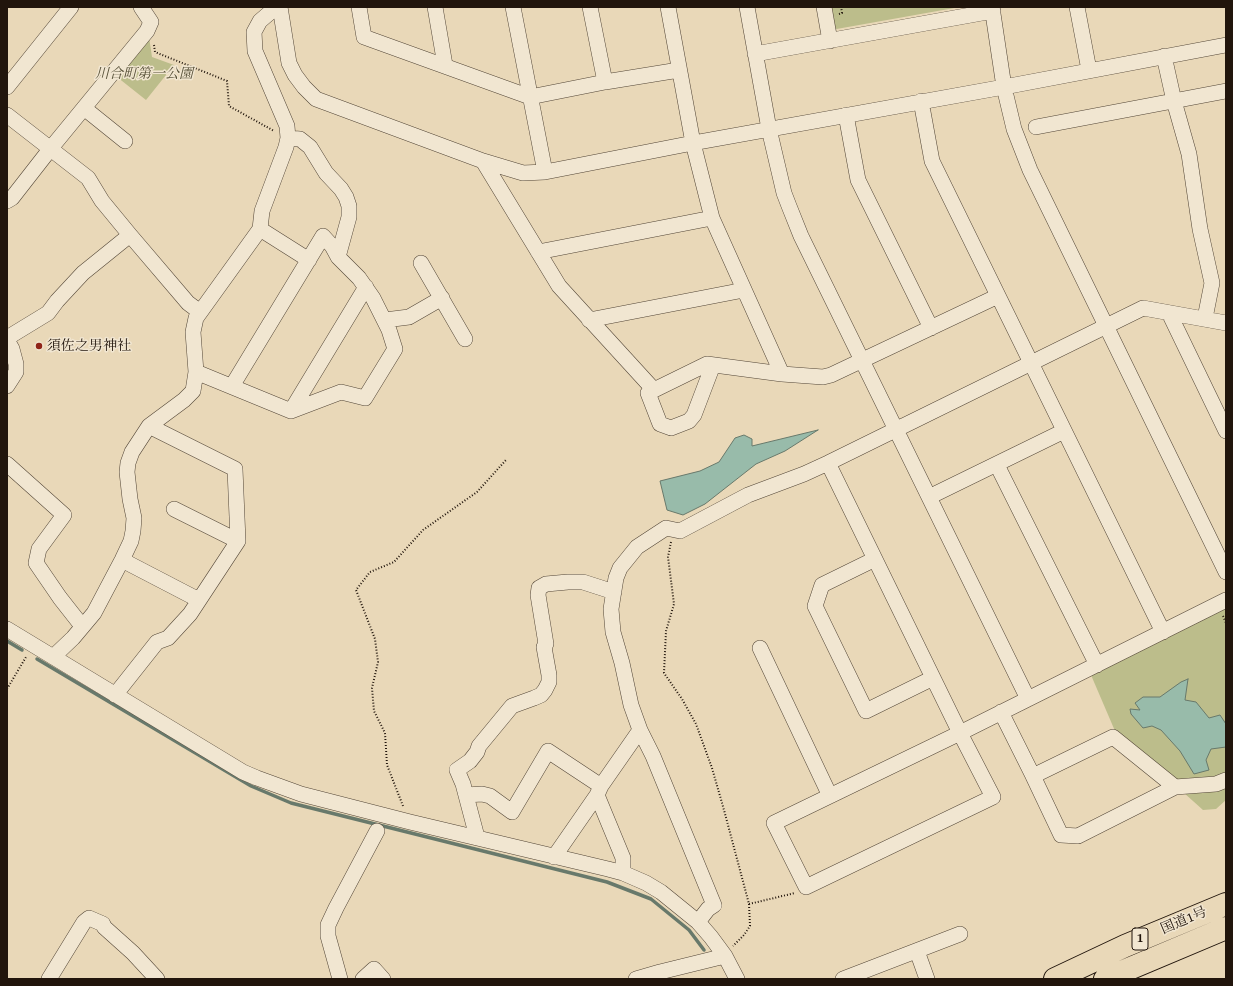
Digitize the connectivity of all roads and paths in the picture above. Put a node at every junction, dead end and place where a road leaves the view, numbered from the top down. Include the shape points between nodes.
1 (71, 7) edge
2 (142, 7) edge
3 (280, 7) edge
4 (359, 7) edge
5 (435, 7) edge
6 (513, 7) edge
7 (590, 7) edge
8 (668, 7) edge
9 (747, 7) edge
10 (824, 7) edge
11 (1077, 7) edge
12 (992, 9) edge
13 (147, 31) junction
14 (830, 41) junction
15 (1226, 45) edge
16 (755, 54) junction
17 (1164, 56) junction
18 (445, 65) junction
19 (679, 70) junction
20 (1089, 70) junction
21 (605, 82) junction
22 (7, 87) edge
23 (1004, 87) junction
24 (1226, 91) edge
25 (530, 97) junction
26 (921, 101) junction
27 (1174, 101) junction
28 (84, 108) junction
29 (7, 115) edge
30 (846, 115) junction
31 (1036, 127) dead end
32 (769, 129) junction
33 (288, 138) junction
34 (125, 141) dead end
35 (693, 143) junction
36 (51, 148) junction
37 (483, 161) junction
38 (545, 172) junction
39 (7, 201) edge
40 (712, 218) junction
41 (260, 230) junction
42 (130, 235) junction
43 (538, 252) junction
44 (338, 257) junction
45 (309, 260) junction
46 (421, 263) dead end
47 (366, 287) junction
48 (744, 290) junction
49 (998, 296) junction
50 (442, 298) junction
51 (200, 312) junction
52 (1169, 313) junction
53 (1205, 318) junction
54 (384, 320) junction
55 (589, 320) junction
56 (1226, 323) edge
57 (1106, 326) junction
58 (931, 328) junction
59 (7, 338) edge
60 (465, 339) dead end
61 (862, 361) junction
62 (1032, 362) junction
63 (713, 365) junction
64 (196, 372) junction
65 (782, 374) junction
66 (7, 386) edge
67 (232, 386) junction
68 (654, 390) junction
69 (291, 410) junction
70 (149, 426) junction
71 (896, 429) junction
72 (1064, 431) junction
73 (1226, 431) edge
74 (506, 460) dead end
75 (7, 464) edge
76 (828, 464) junction
77 (997, 465) junction
78 (929, 497) junction
79 (174, 509) dead end
80 (680, 531) junction
81 (238, 540) junction
82 (875, 559) junction
83 (122, 560) junction
84 (1226, 572) edge
85 (614, 592) junction
86 (199, 600) junction
87 (1226, 600) edge
88 (82, 626) junction
89 (7, 629) edge
90 (1163, 632) junction
91 (33, 645) junction
92 (760, 648) dead end
93 (53, 657) junction
94 (1096, 665) junction
95 (933, 678) junction
96 (7, 689) edge
97 (115, 695) junction
98 (1028, 699) junction
99 (1001, 712) junction
100 (640, 730) junction
101 (960, 733) junction
102 (1033, 776) junction
103 (1226, 780) edge
104 (1175, 787) junction
105 (599, 791) junction
106 (466, 796) junction
107 (830, 796) junction
108 (410, 822) junction
109 (377, 831) dead end
110 (477, 837) junction
111 (554, 857) junction
112 (623, 873) junction
113 (806, 887) junction
114 (749, 904) junction
115 (1226, 904) edge
116 (698, 922) junction
117 (1226, 928) edge
118 (960, 934) dead end
119 (917, 951) junction
120 (725, 956) junction
121 (49, 979) edge
122 (157, 979) edge
123 (340, 979) edge
124 (364, 979) edge
125 (383, 979) edge
126 (636, 979) edge
127 (737, 979) edge
128 (843, 979) edge
129 (927, 979) edge
130 (1055, 979) edge
131 (1106, 979) edge

1 - 22 street
2 - 13 street via 151,22
3 - 33 street via 260,21 254,32 254,42 255,51 287,126
3 - 37 street via 290,63 295,75 316,99
4 - 18 street via 364,36
5 - 18 street
6 - 25 street
7 - 21 street
8 - 19 street
9 - 16 street
10 - 14 street
11 - 20 street
12 - 14 street
12 - 23 street
13 - 28 street
13 - 33 path via 152,36 155,52 227,81 229,106
14 - 16 street
15 - 17 street
16 - 32 street
17 - 20 street
17 - 27 street
18 - 25 street
19 - 21 street
19 - 35 street
20 - 23 street
21 - 25 street
23 - 26 street
23 - 57 street via 1014,129 1030,170
24 - 27 street
25 - 38 street
26 - 30 street
26 - 49 street via 932,161
27 - 31 street
27 - 53 street via 1189,154 1200,229 1212,283
28 - 34 street
28 - 36 street
29 - 36 street
30 - 32 street
30 - 58 street via 858,180
32 - 35 street
32 - 61 street via 788,206
33 - 41 street via 262,211
33 - 44 street via 300,139 310,147 326,173 346,197 349,217
35 - 38 street
35 - 40 street
36 - 39 street
36 - 42 street via 88,178 102,201
37 - 38 street via 523,173
37 - 43 street
40 - 43 street
40 - 48 street
41 - 45 street
41 - 51 street
42 - 51 street via 188,303
42 - 59 street via 84,273 48,314
43 - 55 street via 559,286
44 - 45 street via 323,236
44 - 47 street
45 - 67 street
46 - 50 street
47 - 54 street
47 - 69 street
48 - 55 street
48 - 65 street
49 - 58 street
49 - 62 street
50 - 54 street via 409,317
50 - 60 street
51 - 64 street via 193,332
52 - 53 street
52 - 57 street via 1143,308
52 - 73 street
53 - 56 street
54 - 69 street via 395,349 365,398 341,392
55 - 68 street
57 - 62 street
57 - 84 street
58 - 61 street
59 - 66 street via 16,364 16,372
61 - 65 street via 824,377
61 - 71 street
62 - 71 street
62 - 72 street
63 - 65 street
63 - 68 street via 707,364
63 - 68 street via 694,415 689,421 671,428 660,424 648,393
64 - 67 street
64 - 70 street via 193,391
67 - 69 street
70 - 81 street via 235,469
70 - 83 street via 128,463 128,484 134,518 131,541
71 - 76 street
71 - 78 street
72 - 77 street
72 - 90 street
74 - 108 path via 477,492 423,530 394,562 370,572 356,590 375,639 378,662 372,688 374,712 384,733 387,765
75 - 88 street via 64,515 39,549 36,563
76 - 80 street via 748,495
76 - 82 street
77 - 78 street
77 - 94 street
78 - 98 street
79 - 81 street
80 - 85 street via 666,528 637,547 620,568
80 - 114 path via 672,538 668,557 674,604 666,631 664,673 696,724 712,768
81 - 86 street
82 - 95 street
82 - 95 street via 822,585 815,606 866,711
83 - 86 street
83 - 88 street via 94,613
85 - 100 street via 611,609 613,632 631,705
85 - 106 street via 583,582 546,584 539,588 548,682 541,695 512,706 479,746 470,762 457,770
86 - 97 street via 168,638 157,642
87 - 90 street
88 - 93 street
89 - 91 street
90 - 94 street
91 - 93 street
91 - 96 path
92 - 107 street
93 - 97 street
94 - 98 street
95 - 101 street
97 - 108 street via 257,778 300,794
98 - 99 street
99 - 101 street
99 - 102 street
100 - 105 street
100 - 116 street via 714,905
101 - 107 street
101 - 113 street via 993,797
102 - 104 street via 1113,737
102 - 104 street via 1061,835 1078,836
103 - 104 street via 1216,784
105 - 106 street via 548,751 512,812 490,796
105 - 111 street
105 - 112 street via 623,858
106 - 110 street
107 - 113 street via 774,824
108 - 110 street
109 - 123 street via 328,925 328,936
110 - 111 street
111 - 112 street
112 - 116 street via 661,892
113 - 114 path via 800,892
114 - 120 path via 750,926
115 - 130 highway, 国道1号 / 1 via 1125,946
116 - 120 street
117 - 131 highway, 国道1号 / 1
118 - 119 street
119 - 128 street
119 - 129 street
120 - 126 street
120 - 127 street
121 - 122 street via 89,918 103,924
124 - 125 street via 374,969

